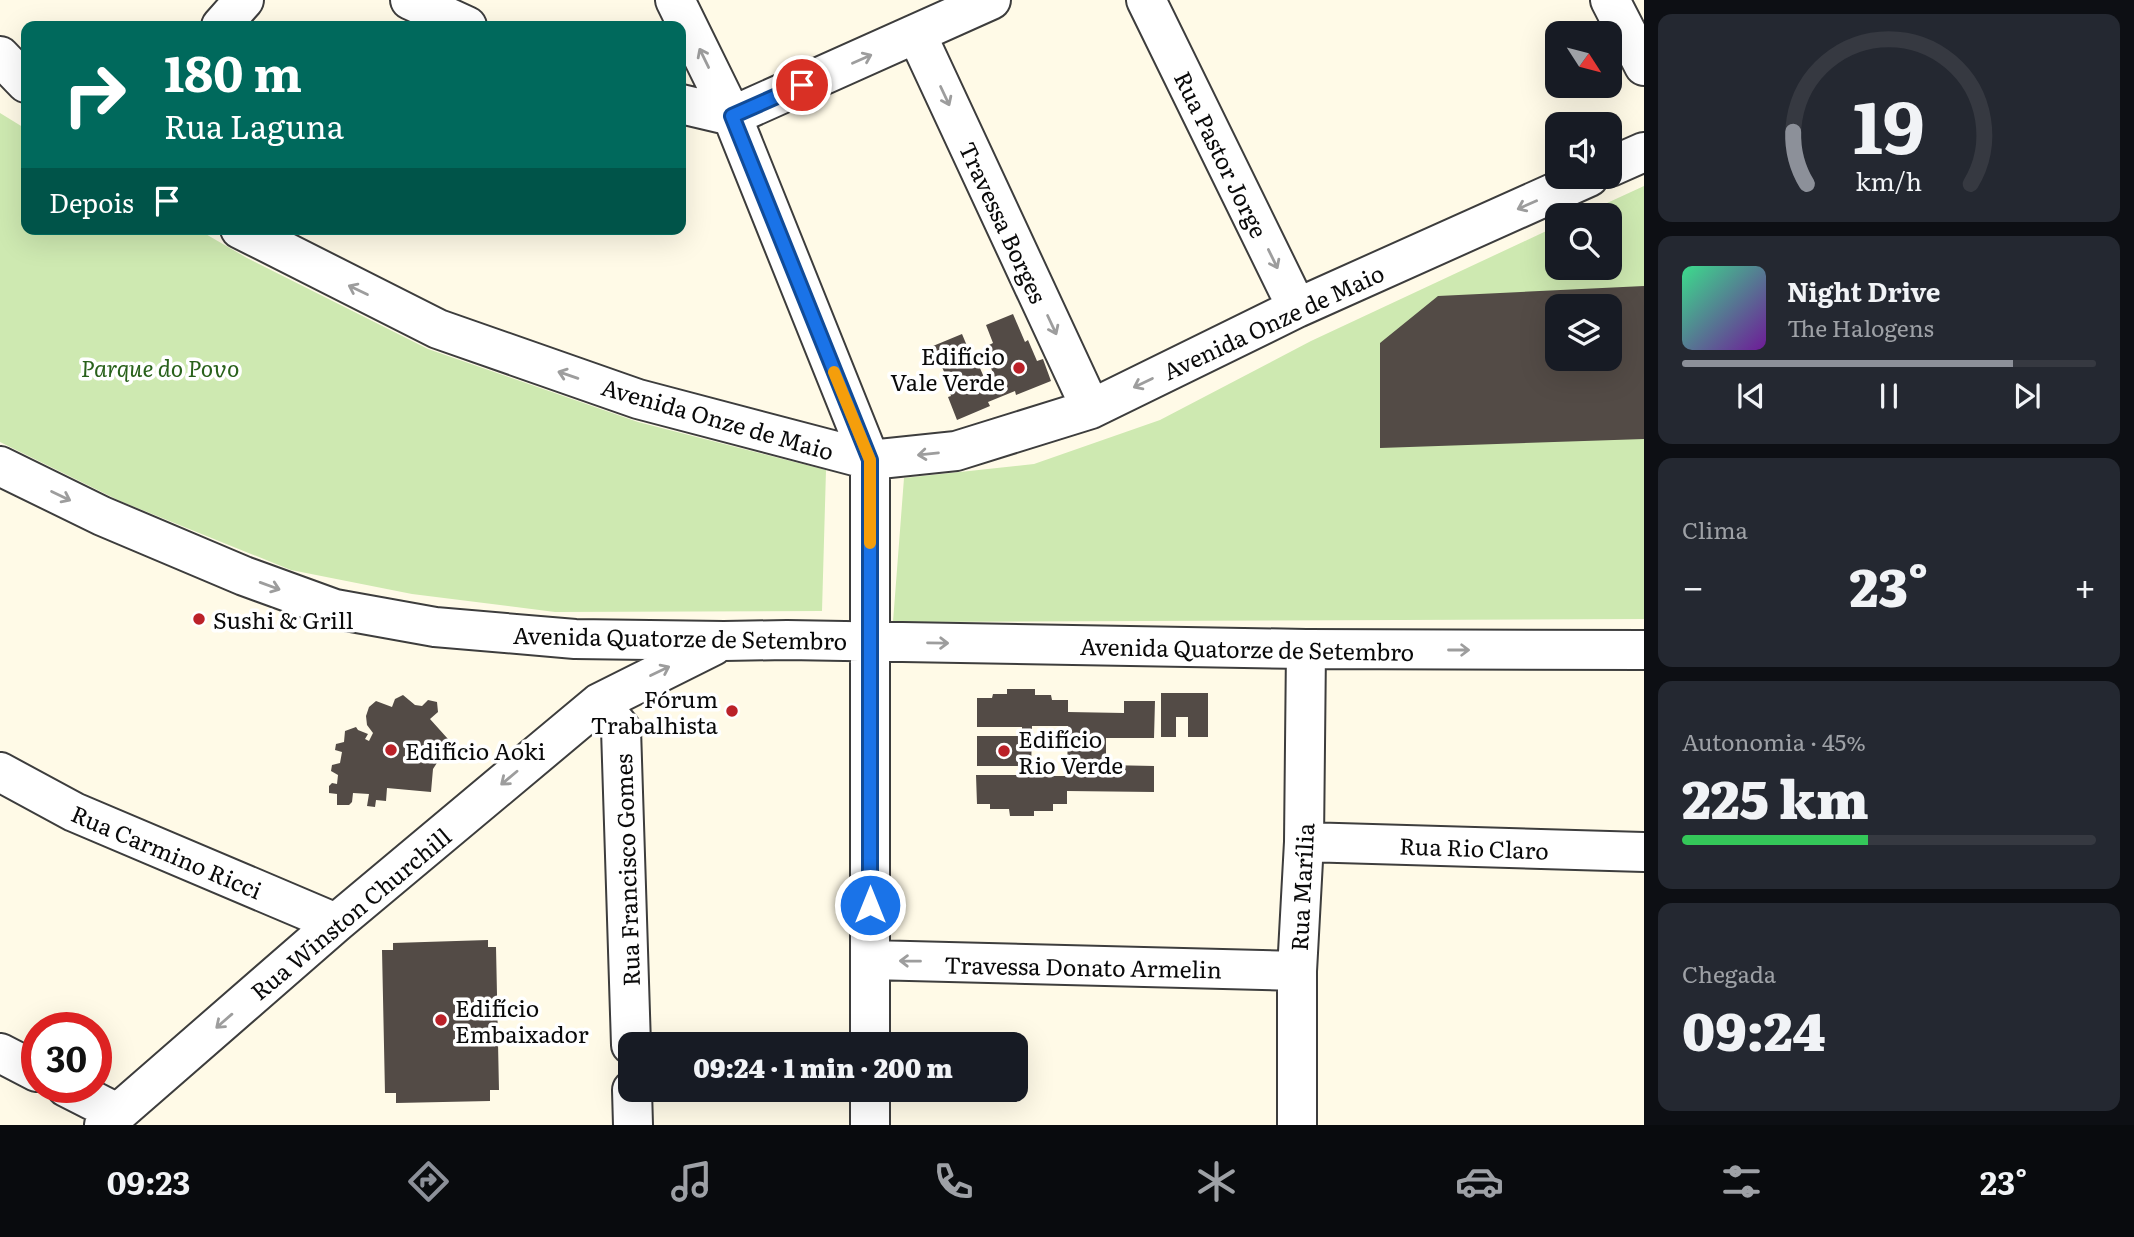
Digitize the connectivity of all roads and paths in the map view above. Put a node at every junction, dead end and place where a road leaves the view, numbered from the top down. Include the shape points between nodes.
1 (244, 0) edge
2 (410, 0) edge
3 (676, 0) edge
4 (991, 0) edge
5 (1146, 0) edge
6 (1610, 0) edge
7 (225, 21) edge
8 (456, 21) edge
9 (917, 34) junction
10 (0, 57) edge
11 (1644, 66) edge
12 (21, 78) edge
13 (0, 85) edge
14 (21, 96) edge
15 (686, 105) edge
16 (732, 116) junction
17 (1644, 152) edge
18 (1622, 162) edge
19 (1562, 189) edge
20 (252, 235) edge
21 (1297, 307) junction
22 (1091, 409) junction
23 (870, 460) junction
24 (0, 466) edge
25 (575, 639) junction
26 (724, 641) junction
27 (870, 642) junction
28 (1306, 649) junction
29 (1644, 650) edge
30 (599, 703) junction
31 (0, 772) edge
32 (1304, 842) junction
33 (1644, 852) edge
34 (336, 923) junction
35 (870, 960) junction
36 (1297, 971) junction
37 (631, 1032) edge
38 (870, 1032) edge
39 (0, 1052) edge
40 (21, 1063) edge
41 (633, 1102) edge
42 (870, 1102) edge
43 (88, 1103) edge
44 (110, 1119) edge
45 (634, 1125) edge
46 (870, 1125) edge
47 (1297, 1125) edge

1 - 7 street
2 - 8 street
16 -> 3 street
4 - 9 street
5 -> 21 street, Rua Pastor Jorge
6 - 11 street
16 -> 9 street
9 -> 22 street, Travessa Borges
10 - 12 street
13 - 14 street
15 - 16 street
16 - 23 street
17 - 18 street
19 -> 21 street, Avenida Onze de Maio
23 -> 20 street, Avenida Onze de Maio via 638,399 438,329
21 -> 22 street, Avenida Onze de Maio
22 -> 23 street, Avenida Onze de Maio via 956,451
23 - 27 street
24 -> 25 street, Avenida Quatorze de Setembro via 126,526 335,609 435,627
25 - 26 street, Avenida Quatorze de Setembro
25 - 30 street via 602,666
26 - 27 street, Avenida Quatorze de Setembro
30 -> 26 street, Rua Winston Churchill
27 -> 28 street, Avenida Quatorze de Setembro
27 - 35 street
28 -> 29 street, Avenida Quatorze de Setembro
28 - 32 street, Rua Marília
30 -> 34 street, Rua Winston Churchill
30 - 37 street, Rua Francisco Gomes via 621,729
31 - 34 street, Rua Carmino Ricci via 74,812
32 - 33 street, Rua Rio Claro
32 - 36 street, Rua Marília
34 -> 44 street, Rua Winston Churchill
36 -> 35 street, Travessa Donato Armelin
35 - 38 street
36 - 47 street, Rua Marília
39 - 40 street
41 - 45 street
42 - 46 street
43 - 44 street

